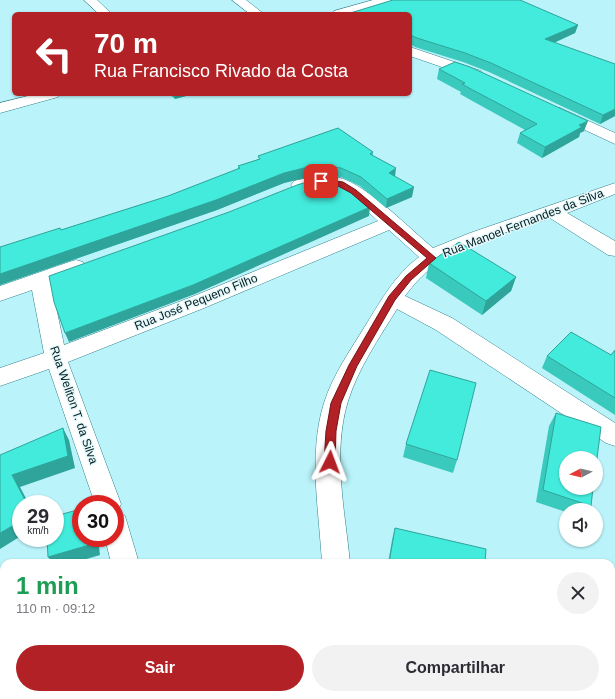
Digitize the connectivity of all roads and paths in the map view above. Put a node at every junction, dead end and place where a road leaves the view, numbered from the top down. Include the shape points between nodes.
1 (90, 0) edge
2 (238, 0) edge
3 (386, 0) edge
4 (104, 12) edge
5 (255, 12) edge
6 (345, 12) edge
7 (412, 52) edge
8 (489, 79) edge
9 (45, 96) edge
10 (546, 106) edge
11 (0, 108) edge
12 (615, 125) edge
13 (600, 133) junction
14 (615, 139) edge
15 (615, 188) edge
16 (286, 191) edge
17 (552, 212) junction
18 (390, 223) junction
19 (615, 250) edge
20 (432, 258) junction
21 (91, 262) edge
22 (40, 281) junction
23 (0, 294) edge
24 (392, 298) junction
25 (56, 358) junction
26 (0, 377) edge
27 (615, 436) edge
28 (103, 495) edge
29 (121, 547) edge
30 (124, 559) edge
31 (336, 559) edge

1 - 4 street
2 - 5 street
3 - 6 street
7 - 8 street
9 - 11 street
10 - 13 street
12 - 13 street
13 - 14 street
15 - 17 street, Rua Manoel Fernandes da Silva
16 - 18 street via 316,181 340,184 364,199
17 - 19 street
17 - 20 street, Rua Manoel Fernandes da Silva via 460,245
18 - 20 street
18 - 25 street, Rua José Pequeno Filho via 190,306
20 - 24 street, Rua Manoel Fernandes da Silva via 408,278
21 - 22 street
22 - 23 street
22 - 25 street, Rua Weliton T. da Silva
24 - 27 street via 444,324
24 - 31 street, Rua Manoel Fernandes da Silva via 353,365 336,403 331,431 329,477
25 - 26 street, Rua José Pequeno Filho
25 - 28 street, Rua Weliton T. da Silva via 69,428
29 - 30 street

